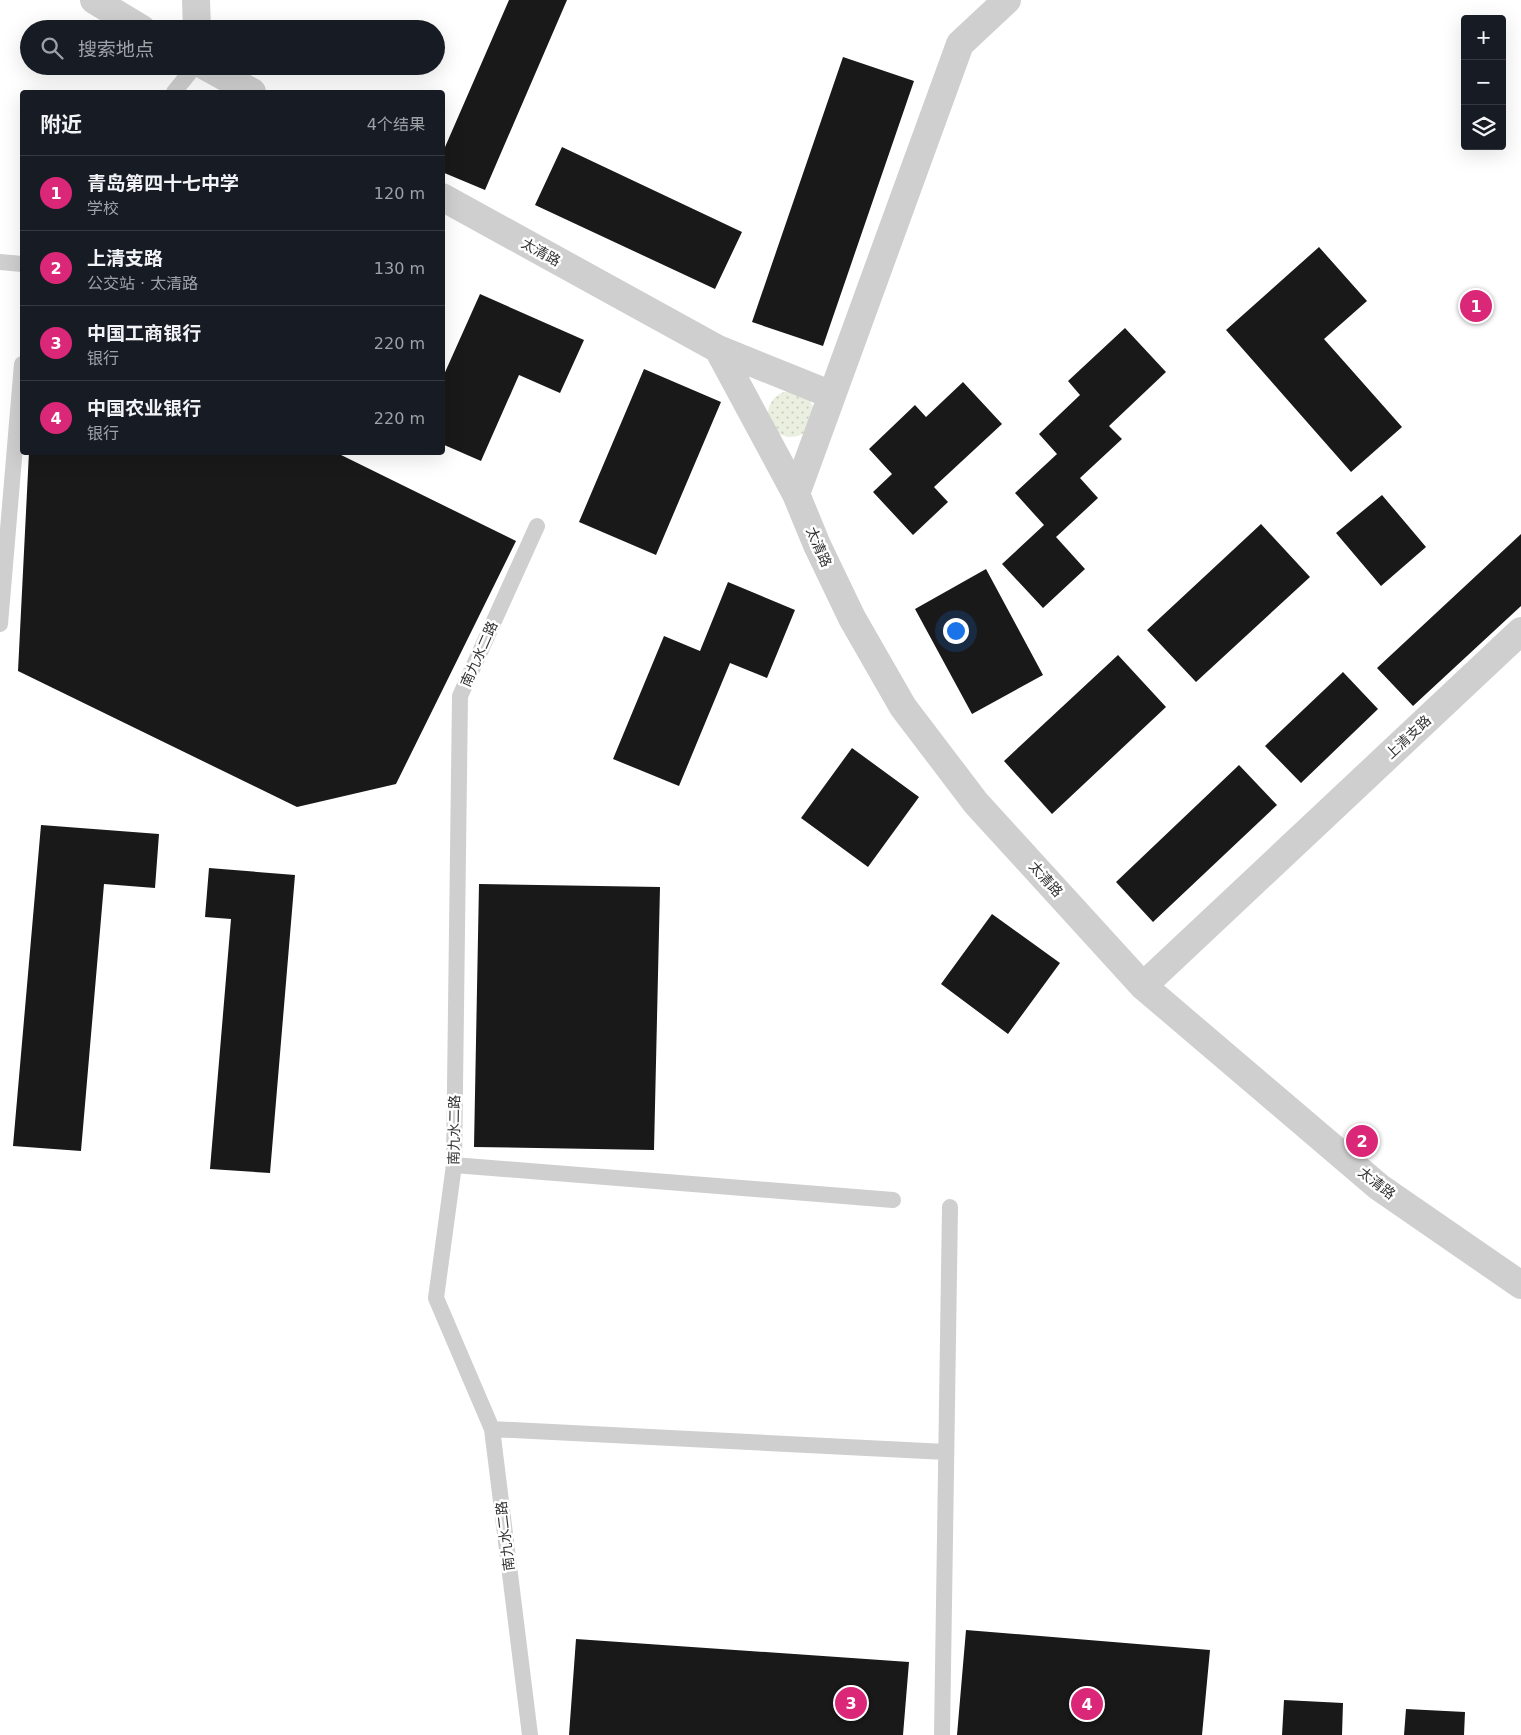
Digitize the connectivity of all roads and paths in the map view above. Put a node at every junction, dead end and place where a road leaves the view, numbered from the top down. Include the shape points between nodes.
1 (94, 0) edge
2 (196, 0) edge
3 (1007, 0) edge
4 (127, 20) edge
5 (197, 20) edge
6 (188, 75) edge
7 (221, 75) edge
8 (176, 90) edge
9 (248, 90) edge
10 (445, 200) edge
11 (0, 262) edge
12 (20, 264) edge
13 (718, 349) junction
14 (20, 388) edge
15 (832, 395) junction
16 (796, 494) junction
17 (537, 526) dead end
18 (0, 624) edge
19 (1521, 631) edge
20 (1143, 986) junction
21 (454, 1165) junction
22 (893, 1200) dead end
23 (950, 1207) dead end
24 (1521, 1285) edge
25 (492, 1428) junction
26 (946, 1452) junction
27 (530, 1735) edge
28 (942, 1735) edge

1 - 4 street
2 - 5 street
3 - 15 street via 960,44
6 - 8 lane
7 - 9 street
10 - 13 street, 太清路
11 - 12 lane
13 - 15 street, 太清路
13 - 16 street, 太清路
14 - 18 lane
15 - 16 street
16 - 20 street, 太清路 via 852,618 902,707 976,803
17 - 21 lane, 南九水二路 via 460,696
19 - 20 street, 上清支路
20 - 24 street, 太清路 via 1379,1187
21 - 22 lane
21 - 25 lane, 南九水二路 via 436,1298
23 - 26 lane
25 - 26 lane
25 - 27 lane, 南九水二路
26 - 28 lane

